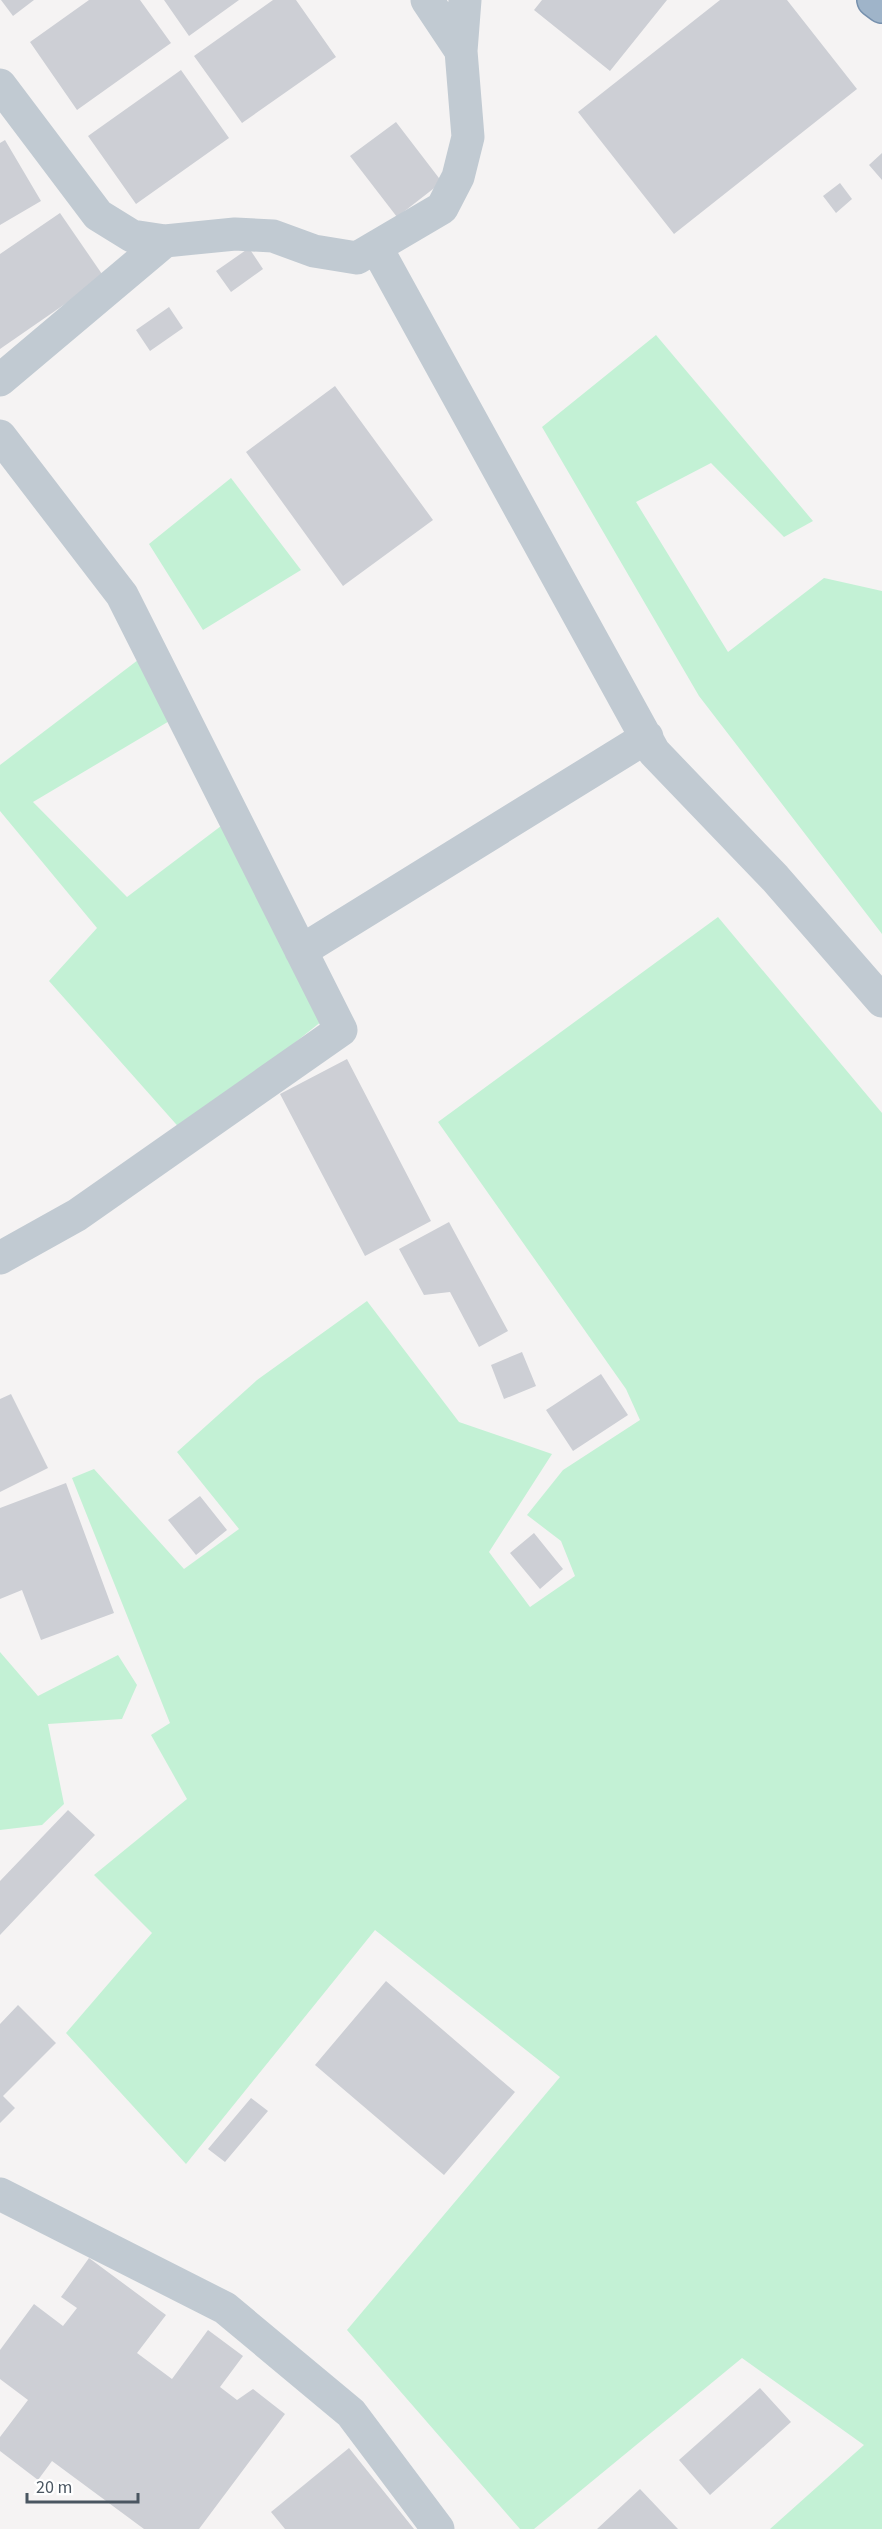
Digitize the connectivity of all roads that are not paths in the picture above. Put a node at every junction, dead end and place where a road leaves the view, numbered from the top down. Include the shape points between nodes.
1 (428, 0) edge
2 (465, 0) edge
3 (874, 0) edge
4 (882, 6) edge
5 (461, 51) junction
6 (0, 85) edge
7 (165, 241) junction
8 (376, 247) junction
9 (0, 380) edge
10 (0, 436) edge
11 (647, 737) junction
12 (301, 951) junction
13 (882, 1002) edge
14 (0, 1258) edge
15 (0, 2194) edge
16 (438, 2529) edge

1 - 5 street
2 - 5 street
3 - 4 highway
5 - 8 street via 468,137 458,177 442,208
6 - 7 street via 98,215 132,236
7 - 8 street via 235,234 273,236 314,252 357,258
7 - 9 street
8 - 11 street
10 - 12 street via 122,595
11 - 12 street
11 - 13 street via 654,752 775,878
12 - 14 street via 341,1030 77,1215
15 - 16 street via 225,2308 351,2413

